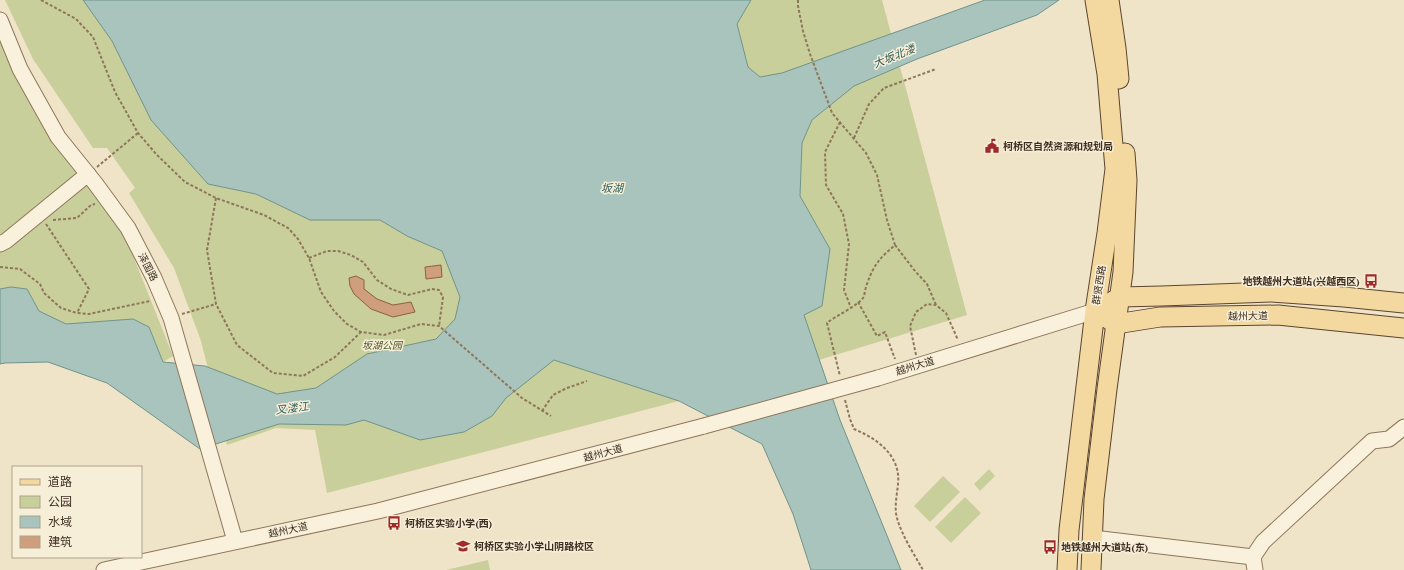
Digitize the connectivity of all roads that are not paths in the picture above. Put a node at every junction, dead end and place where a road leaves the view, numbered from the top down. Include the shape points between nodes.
1 (1095, 0) edge
2 (1109, 0) edge
3 (0, 20) edge
4 (88, 174) junction
5 (0, 244) edge
6 (1120, 297) junction
7 (1404, 303) edge
8 (1095, 311) junction
9 (1116, 324) junction
10 (1404, 328) edge
11 (1404, 427) edge
12 (1093, 538) junction
13 (235, 541) junction
14 (1254, 563) edge
15 (104, 570) edge
16 (1067, 570) edge
17 (1091, 570) edge

1 - 8 main road, 群贤西路 via 1106,74 1115,168
2 - 6 main road via 1116,48 1127,180
3 - 4 street, 泽国路 via 20,69 58,137
4 - 5 street via 41,217
4 - 13 street, 泽国路 via 128,228 163,299
6 - 7 main road, 越州大道 via 1272,292
6 - 8 main road, 越州大道
6 - 9 main road
8 - 9 main road
8 - 13 street, 越州大道, bridge via 878,378 704,426 378,511
8 - 16 main road, 群贤西路 via 1069,530
9 - 10 main road, 越州大道 via 1160,317 1278,315
9 - 12 main road via 1094,499
11 - 14 street via 1389,439 1372,441 1263,542
12 - 14 street
12 - 17 main road
13 - 15 street, 越州大道

